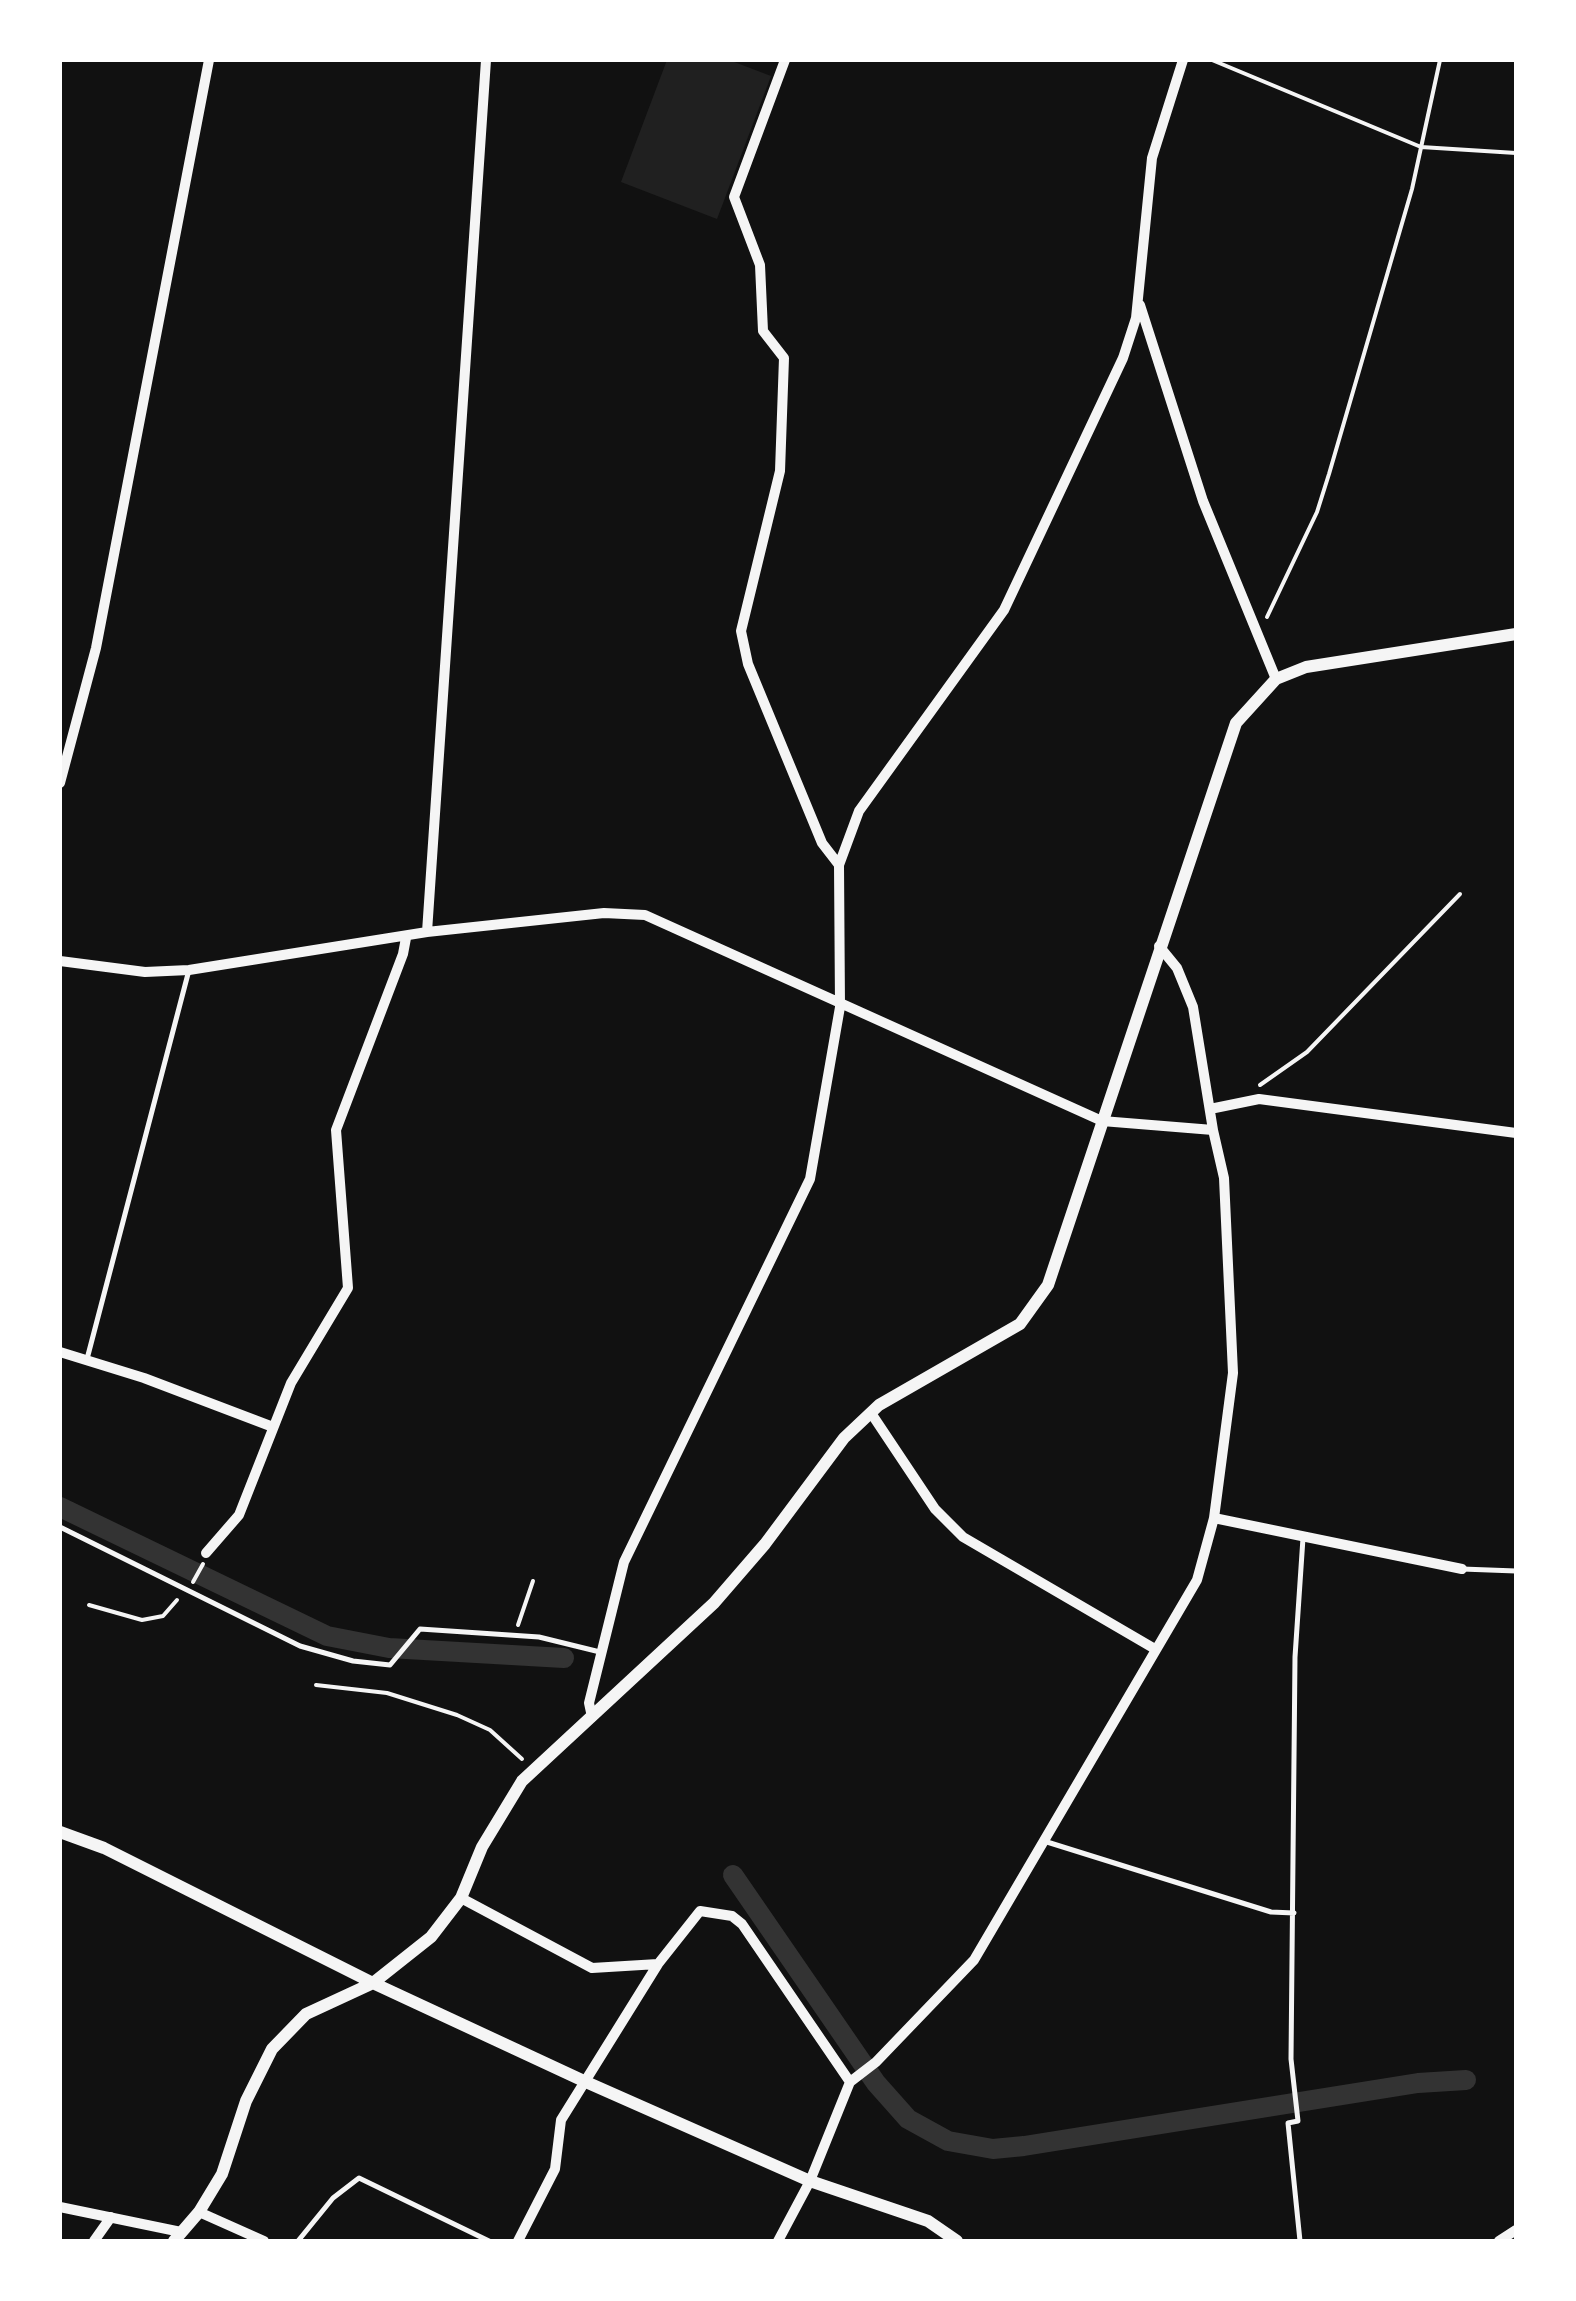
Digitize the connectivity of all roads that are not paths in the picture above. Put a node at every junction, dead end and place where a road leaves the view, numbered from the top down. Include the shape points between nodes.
1 (209, 60) edge
2 (486, 60) edge
3 (785, 60) edge
4 (1182, 60) edge
5 (1138, 298) junction
6 (1516, 634) edge
7 (1276, 680) junction
8 (60, 783) edge
9 (839, 865) junction
10 (427, 932) junction
11 (406, 938) junction
12 (1159, 946) junction
13 (60, 960) edge
14 (189, 970) junction
15 (840, 1006) junction
16 (1210, 1109) junction
17 (1102, 1121) junction
18 (1214, 1130) junction
19 (1516, 1133) edge
20 (60, 1352) edge
21 (87, 1358) junction
22 (870, 1413) junction
23 (273, 1428) junction
24 (1214, 1518) junction
25 (60, 1527) edge
26 (1304, 1536) junction
27 (205, 1558) road end
28 (1462, 1569) joint
29 (1516, 1571) edge
30 (1155, 1649) junction
31 (600, 1652) junction
32 (592, 1718) junction
33 (60, 1832) edge
34 (1046, 1842) junction
35 (461, 1898) junction
36 (1294, 1913) junction
37 (658, 1964) junction
38 (373, 1983) junction
39 (853, 2079) junction
40 (586, 2082) junction
41 (810, 2181) junction
42 (60, 2207) edge
43 (199, 2212) junction
44 (110, 2217) junction
45 (1516, 2230) edge
46 (177, 2237) edge
47 (94, 2241) edge
48 (264, 2241) edge
49 (298, 2241) edge
50 (490, 2241) edge
51 (518, 2241) edge
52 (778, 2241) edge
53 (956, 2241) edge
54 (1300, 2241) edge
55 (1499, 2241) edge

1 - 8 street via 96,648
2 - 10 street
3 - 9 street via 734,197 760,266 763,331 784,358 780,471 741,631 748,664 822,843
4 - 5 street via 1152,158
5 - 7 street via 1202,502
5 - 9 street via 1122,358 1004,610 859,811
6 - 7 street via 1306,667
7 - 12 street via 1236,723
9 - 15 street
10 - 11 street
10 - 15 street via 645,916
11 - 14 street
11 - 23 street via 336,1130 348,1288 298,1370
12 - 16 street via 1177,968 1192,1007
12 - 17 street
13 - 14 street via 145,972
14 - 21 lane
15 - 17 street
15 - 31 street via 810,1179 624,1562
16 - 18 street
16 - 19 street via 1259,1099
17 - 18 street
17 - 22 street via 1048,1285 1020,1324
18 - 24 street via 1224,1178 1233,1329
20 - 21 street
21 - 23 street
22 - 30 street via 935,1509 963,1537
22 - 32 street via 714,1604
23 - 27 street via 239,1515
24 - 26 street
24 - 30 street via 1197,1580
25 - 31 lane via 312,1650 381,1666 393,1662 420,1629 516,1635
26 - 28 street
26 - 36 lane via 1295,1656
28 - 29 lane
30 - 34 street
31 - 32 street
32 - 35 street via 533,1769 505,1804
33 - 38 street
34 - 36 lane via 1271,1912
34 - 39 street via 974,1960
35 - 37 street via 576,1962 605,1970
35 - 38 street via 431,1938
36 - 54 lane via 1298,2121 1288,2123
37 - 39 street via 700,1910 732,1916
37 - 40 street
38 - 40 street
38 - 43 street via 306,2014 272,2049 246,2101 232,2154
39 - 41 street
40 - 41 street
40 - 51 street via 561,2120 556,2169
41 - 52 street
41 - 53 street via 928,2221
42 - 44 street
43 - 46 street
43 - 48 street
44 - 46 street
44 - 47 street
45 - 55 street
49 - 50 lane via 359,2178

